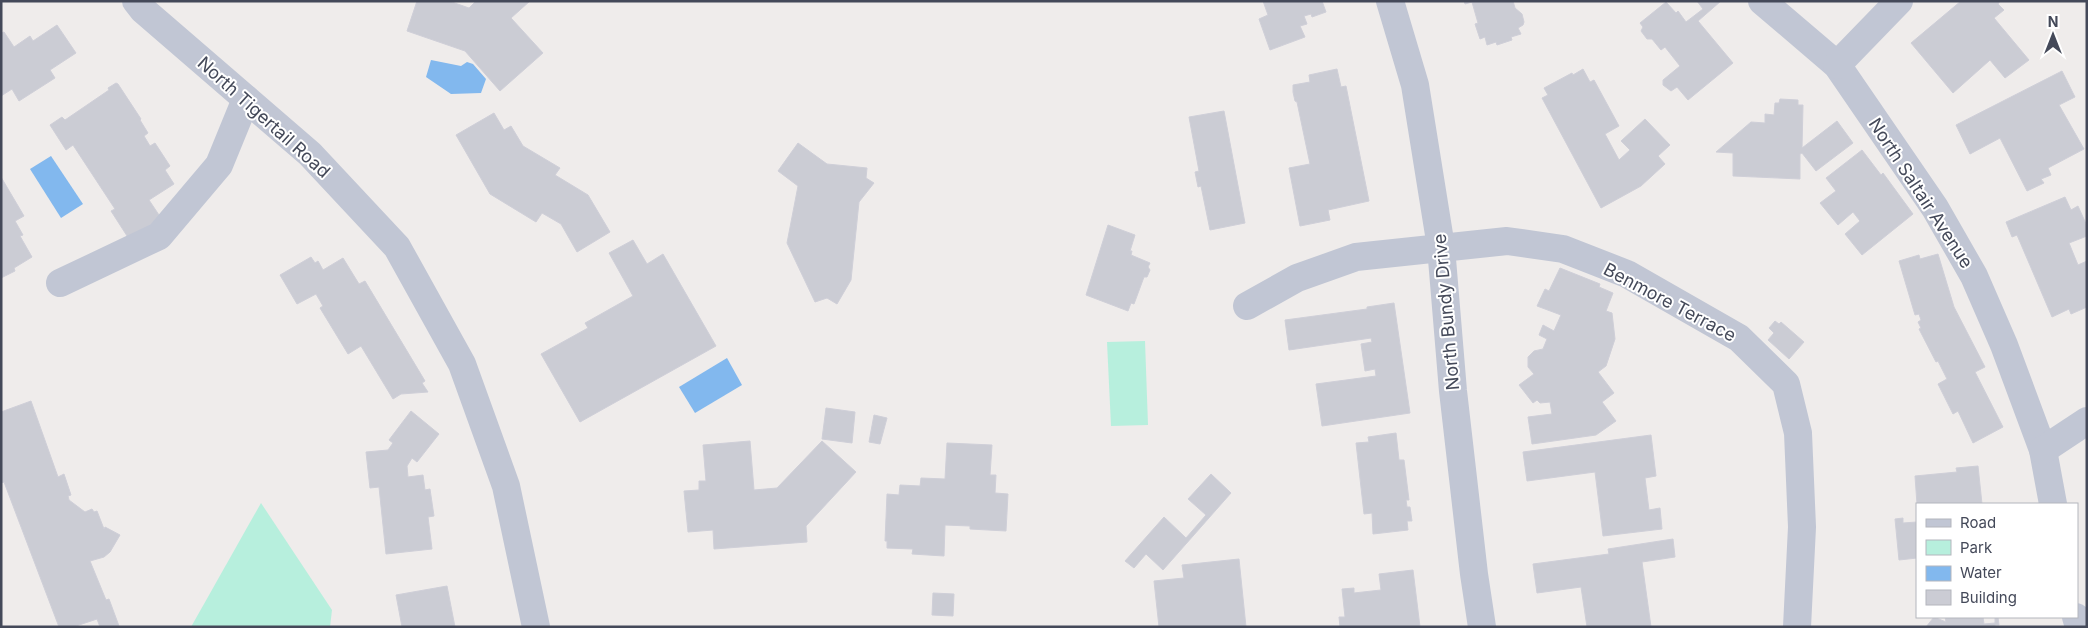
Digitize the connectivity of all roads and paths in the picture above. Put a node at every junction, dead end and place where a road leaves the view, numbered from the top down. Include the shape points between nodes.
1 (136, 1) edge
2 (1390, 1) edge
3 (1762, 1) edge
4 (1899, 1) edge
5 (1837, 65) junction
6 (246, 99) junction
7 (1441, 247) junction
8 (60, 284) dead end
9 (1247, 306) dead end
10 (2087, 421) edge
11 (2043, 450) junction
12 (2053, 503) edge
13 (536, 627) edge
14 (1482, 627) edge
15 (1797, 627) edge

1 - 6 street, North Tigertail Road
2 - 7 street, North Bundy Drive via 1415,84
3 - 5 street, North Saltair Avenue
4 - 5 street
5 - 11 street, North Saltair Avenue via 1936,208 1974,276
6 - 8 street via 219,165 159,236
6 - 13 street, North Tigertail Road via 310,154 397,247 462,364 506,486
7 - 9 street, Benmore Terrace via 1356,257 1297,278
7 - 14 street, North Bundy Drive via 1453,390
7 - 15 street, Benmore Terrace via 1507,241 1563,249 1627,274 1739,338 1786,384 1798,433 1802,518
10 - 11 street
11 - 12 street, North Saltair Avenue

